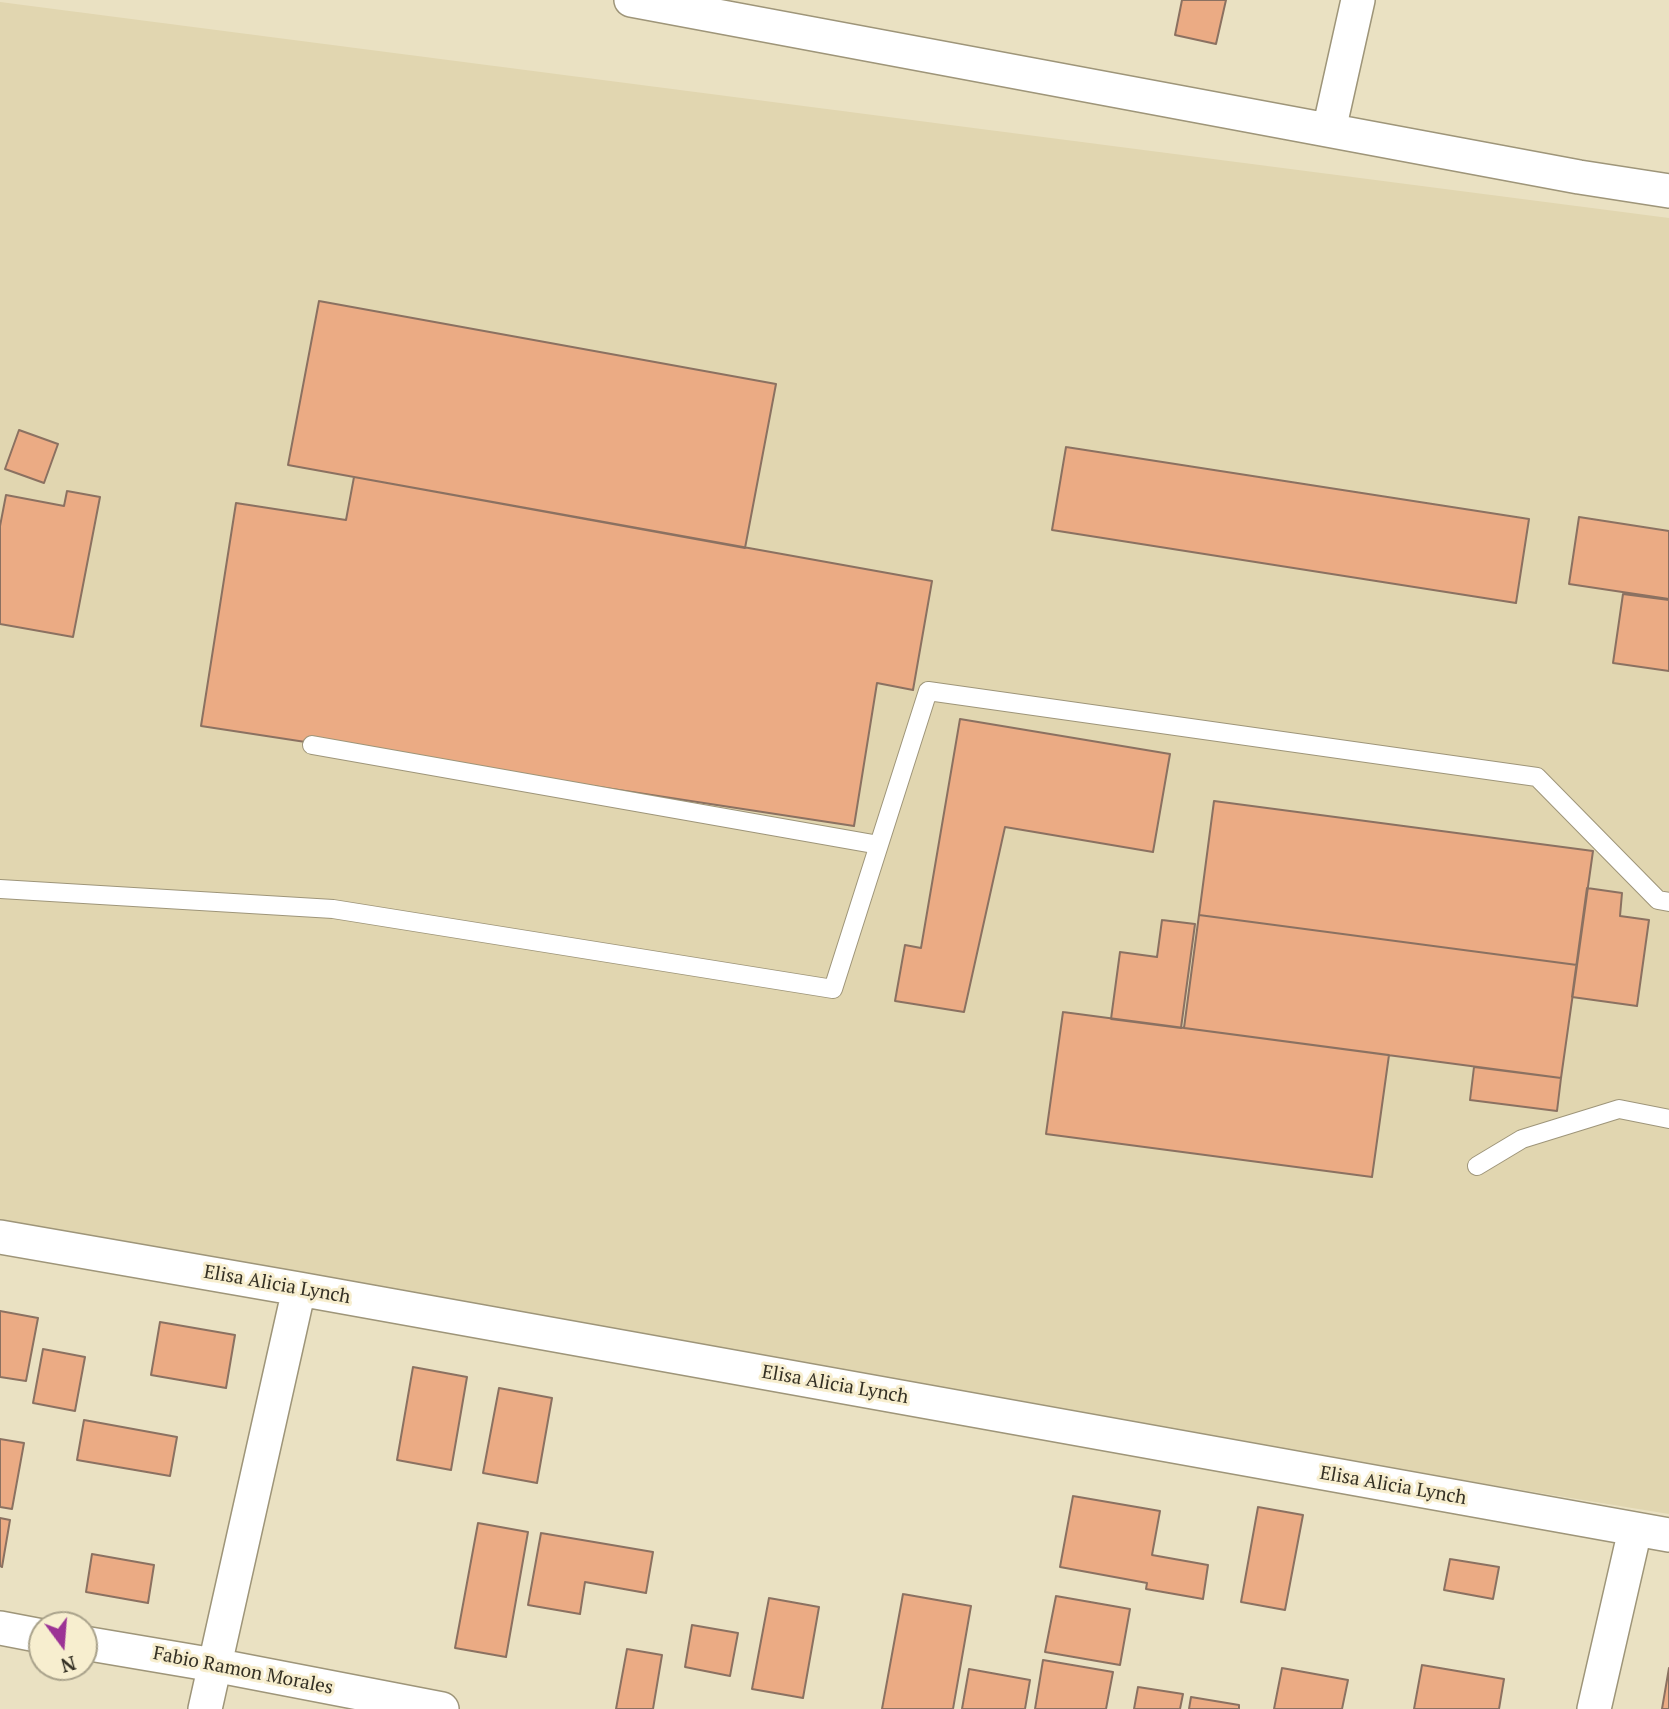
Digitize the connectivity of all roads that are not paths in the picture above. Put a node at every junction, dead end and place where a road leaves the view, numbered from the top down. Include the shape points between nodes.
1 (631, 0) edge
2 (1358, 0) edge
3 (1329, 130) junction
4 (1669, 191) edge
5 (312, 745) dead end
6 (879, 845) junction
7 (0, 889) edge
8 (1669, 902) edge
9 (1669, 1119) edge
10 (1477, 1166) dead end
11 (0, 1237) edge
12 (299, 1289) junction
13 (1635, 1530) junction
14 (1669, 1535) edge
15 (0, 1628) edge
16 (28, 1633) edge
17 (98, 1645) edge
18 (214, 1665) junction
19 (205, 1709) edge
20 (442, 1709) edge
21 (1594, 1709) edge

1 - 3 street
2 - 3 street
3 - 4 street
5 - 6 lane
6 - 7 lane via 833,989 333,909
6 - 8 lane via 928,691 1537,777 1658,900
9 - 10 lane via 1619,1108 1522,1139
11 - 12 street, Elisa Alicia Lynch
12 - 13 street, Elisa Alicia Lynch
12 - 18 street
13 - 14 street, Elisa Alicia Lynch
13 - 21 street
15 - 16 street
17 - 18 street, Fabio Ramon Morales
18 - 19 street
18 - 20 street, Fabio Ramon Morales

